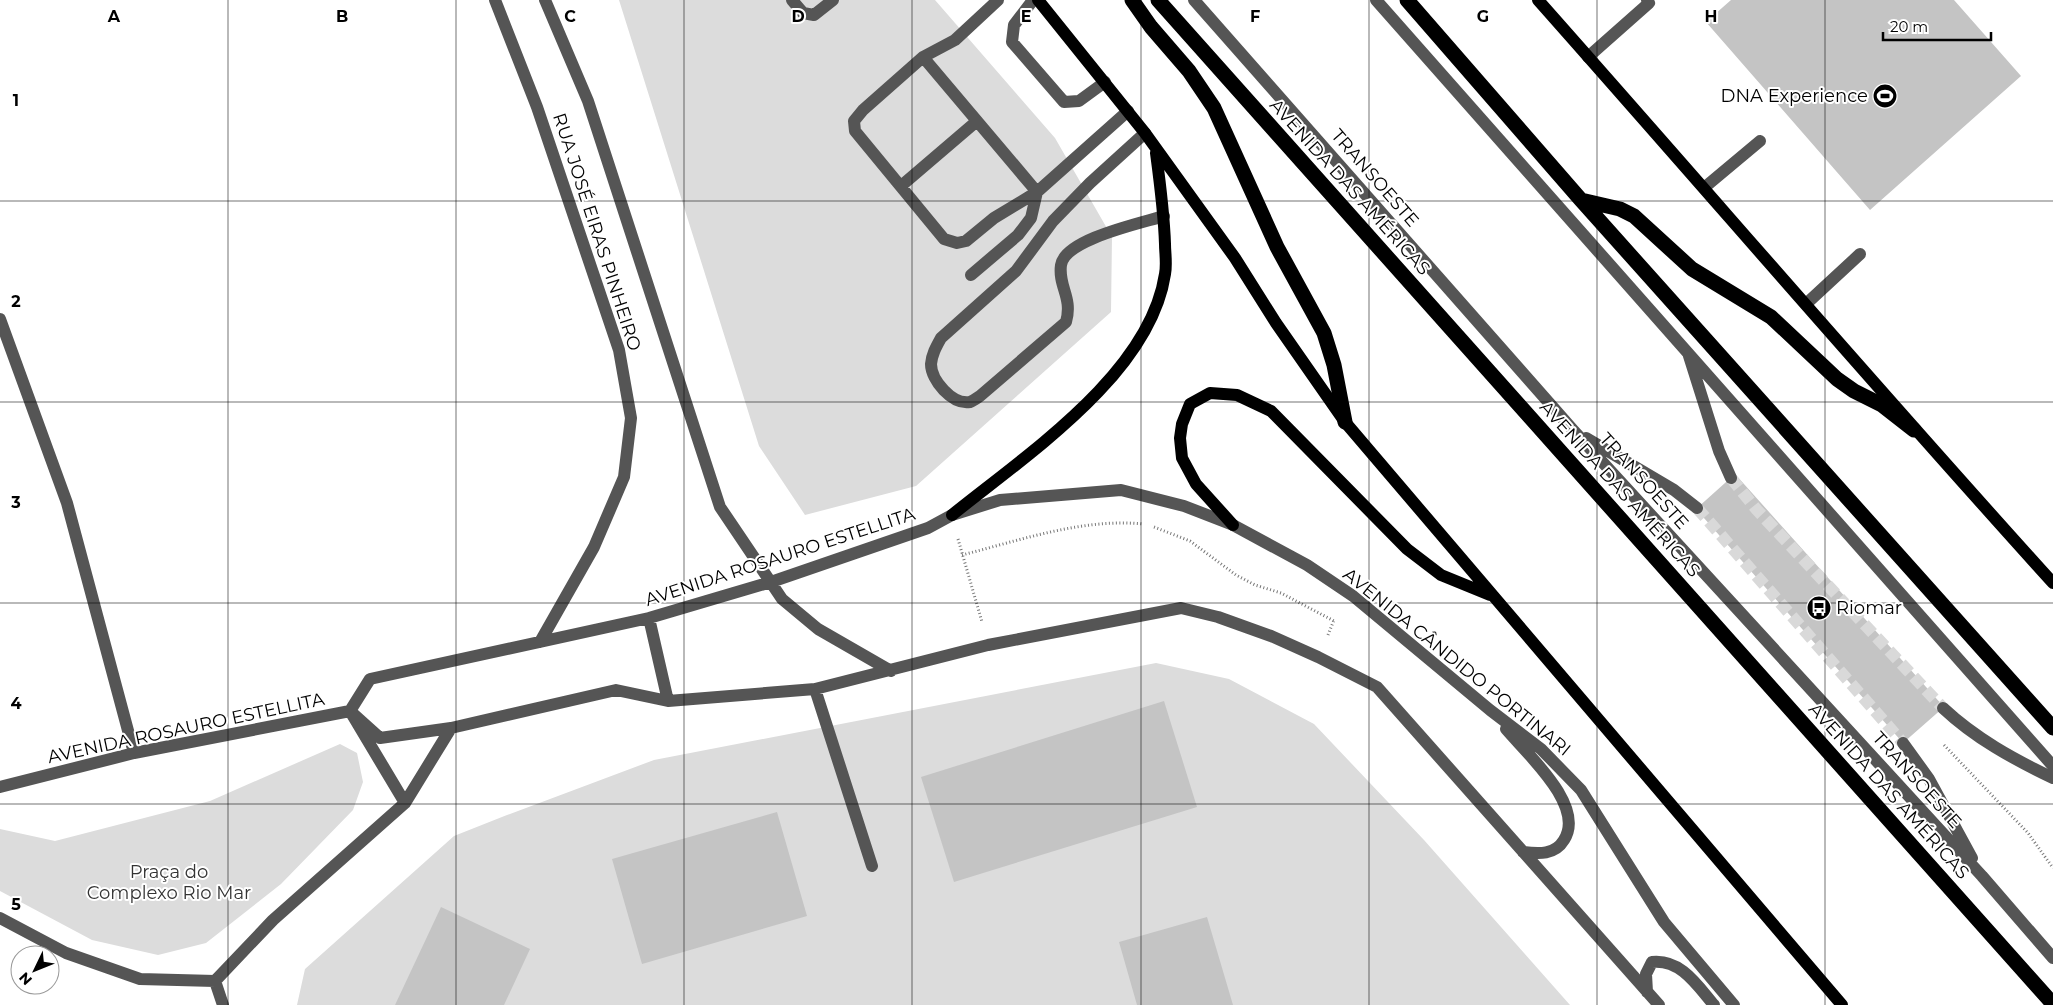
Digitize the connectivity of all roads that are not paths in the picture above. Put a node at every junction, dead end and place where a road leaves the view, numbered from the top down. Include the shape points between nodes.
1 (495, 0) edge
2 (545, 0) edge
3 (792, 0) edge
4 (832, 0) edge
5 (998, 0) edge
6 (1033, 0) edge
7 (1038, 0) edge
8 (1132, 0) edge
9 (1158, 0) edge
10 (1194, 0) edge
11 (1376, 0) edge
12 (1407, 0) edge
13 (1538, 0) edge
14 (1647, 0) edge
15 (923, 57) junction
16 (1588, 57) junction
17 (1106, 82) junction
18 (1128, 111) junction
19 (977, 121) junction
20 (1145, 133) junction
21 (1760, 141) dead end
22 (1156, 151) junction
23 (901, 186) junction
24 (1705, 188) junction
25 (1037, 192) junction
26 (1581, 200) junction
27 (1164, 216) junction
28 (1860, 254) dead end
29 (971, 276) dead end
30 (1806, 304) junction
31 (0, 319) edge
32 (1687, 351) junction
33 (1345, 422) junction
34 (1573, 430) junction
35 (1914, 430) junction
36 (1731, 478) tunnel mouth
37 (1697, 508) tunnel mouth
38 (952, 515) junction
39 (1234, 525) junction
40 (771, 582) junction
41 (2053, 583) edge
42 (1492, 597) junction
43 (649, 618) junction
44 (540, 642) junction
45 (891, 671) junction
46 (815, 689) junction
47 (668, 701) junction
48 (1942, 708) tunnel mouth
49 (1490, 710) junction
50 (350, 711) junction
51 (451, 728) junction
52 (2053, 728) edge
53 (1904, 743) tunnel mouth
54 (134, 753) junction
55 (2053, 766) edge
56 (2053, 778) edge
57 (0, 787) edge
58 (405, 803) junction
59 (1523, 852) junction
60 (872, 866) dead end
61 (1982, 876) junction
62 (0, 918) edge
63 (2053, 958) edge
64 (215, 981) junction
65 (1647, 992) junction
66 (2053, 1004) edge
67 (224, 1005) edge
68 (1659, 1005) edge
69 (1714, 1005) edge
70 (1734, 1005) edge
71 (1842, 1005) edge

1 - 44 street, RUA JOSÉ EIRAS PINHEIRO via 537,107 619,350 631,418 624,477 594,546
2 - 40 street via 588,100 720,507
3 - 4 street via 803,13 814,15
5 - 15 street via 955,40
6 - 17 street via 1014,25 1012,42 1058,96 1070,103 1079,101
7 - 17 main road
8 - 33 highway via 1214,108 1277,247 1324,333
9 - 66 highway, AVENIDA DAS AMÉRICAS
10 - 34 street, TRANSOESTE
11 - 32 street
12 - 26 highway
13 - 16 main road
14 - 16 street via 1649,3
15 - 19 street
15 - 23 street via 854,121 855,131
16 - 24 main road
17 - 18 main road
18 - 20 main road
18 - 25 street
19 - 23 street
19 - 25 street
20 - 22 main road
20 - 27 street via 1053,221 1016,271 941,338 933,353 934,379 958,401 970,402 980,396 1066,322 1070,308 1061,263 1067,254 1098,236
21 - 24 street
22 - 27 main road
22 - 33 main road via 1235,258
23 - 25 street via 944,239 957,243 966,241 994,218
24 - 30 main road
25 - 29 street via 1031,218 1018,235
26 - 35 highway via 1620,209 1634,216 1692,269 1771,317 1837,380 1882,405
26 - 52 highway
27 - 38 main road via 1166,272 1159,300 1147,327 1122,366 1076,415
28 - 30 street
30 - 35 main road
31 - 54 street via 67,503
32 - 36 street via 1719,452
32 - 55 street
33 - 42 main road
34 - 37 street via 1674,490
34 - 61 street, TRANSOESTE
35 - 41 main road
38 - 39 street, AVENIDA ROSAURO ESTELLITA via 1000,500 1121,490 1184,506
38 - 40 street, AVENIDA ROSAURO ESTELLITA via 928,528
39 - 42 main road via 1196,484 1182,458 1182,424 1190,404 1210,393 1237,395 1271,411 1407,549 1441,575
39 - 49 street, AVENIDA CÂNDIDO PORTINARI via 1307,565 1353,596
40 - 43 street, AVENIDA ROSAURO ESTELLITA
40 - 45 street via 782,599 818,629
42 - 71 main road
43 - 44 street, AVENIDA ROSAURO ESTELLITA
43 - 47 street
44 - 50 street, AVENIDA ROSAURO ESTELLITA via 370,679
45 - 46 street, AVENIDA ROSAURO ESTELLITA
45 - 59 street, AVENIDA ROSAURO ESTELLITA via 988,645 1181,608 1218,617 1271,636 1377,687
46 - 47 street, AVENIDA ROSAURO ESTELLITA
46 - 60 street
47 - 51 street, AVENIDA ROSAURO ESTELLITA via 616,690
48 - 56 street via 2000,750
49 - 59 street via 1558,791 1570,813 1569,830 1556,849 1542,854
49 - 70 street, AVENIDA CÂNDIDO PORTINARI via 1541,749 1581,790 1664,922
50 - 51 street, AVENIDA ROSAURO ESTELLITA via 380,738
50 - 54 street, AVENIDA ROSAURO ESTELLITA
50 - 58 street
51 - 58 street
53 - 61 street via 1929,779
54 - 57 street, AVENIDA ROSAURO ESTELLITA
58 - 64 street via 273,920
59 - 65 street
61 - 63 street, TRANSOESTE
62 - 64 street via 66,953 140,979
64 - 67 street
65 - 68 street
65 - 69 street via 1646,974 1652,962 1665,960 1679,967

